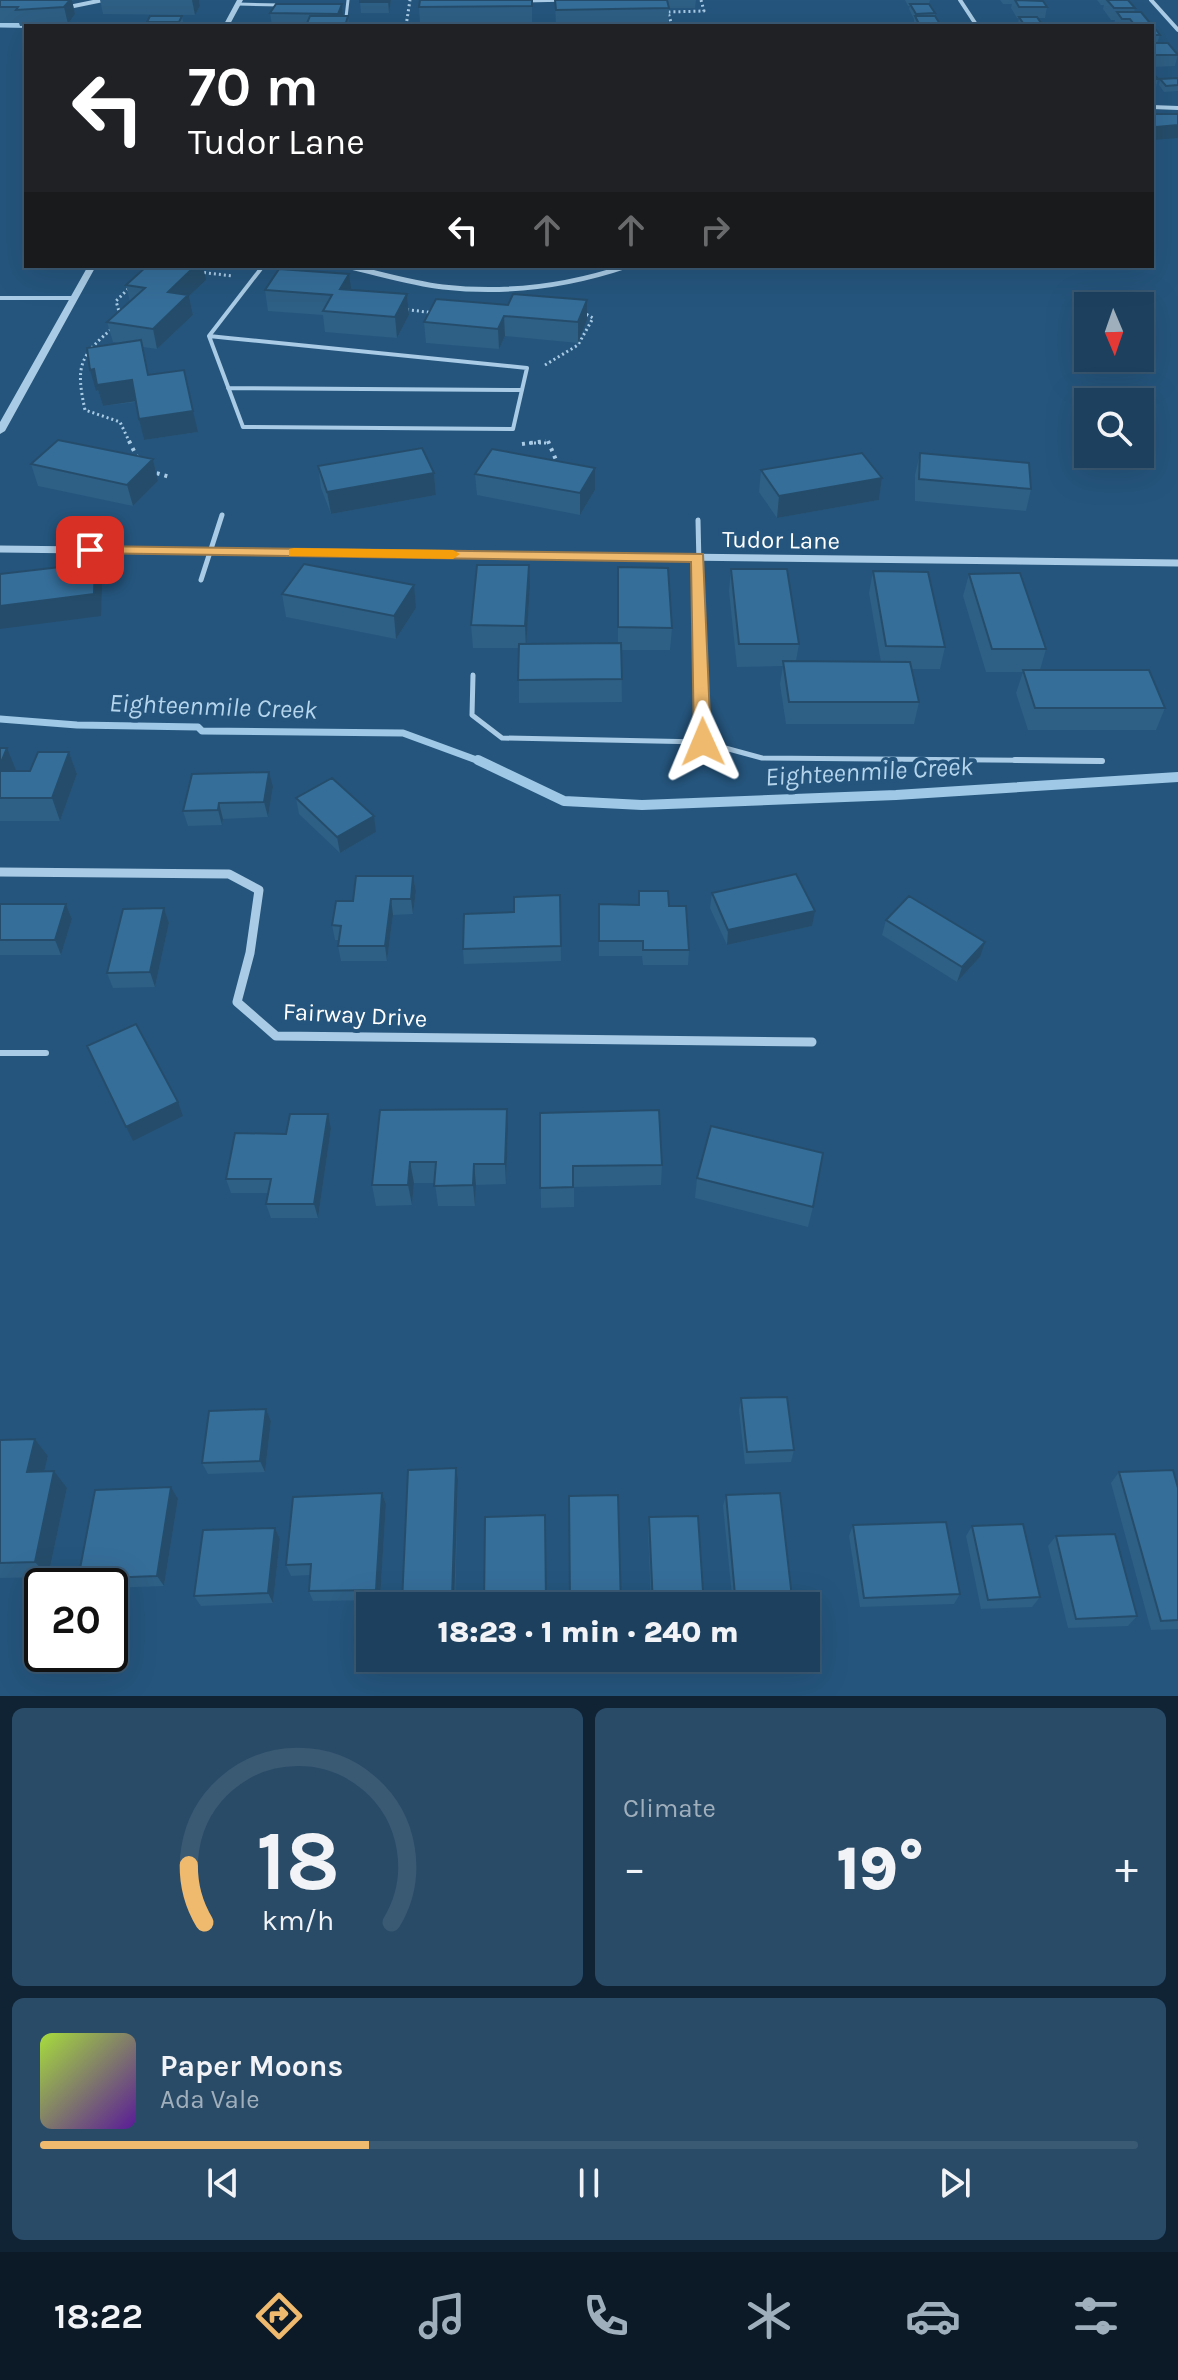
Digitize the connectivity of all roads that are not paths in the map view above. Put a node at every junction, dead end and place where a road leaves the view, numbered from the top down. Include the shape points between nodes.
1 (103, 0) edge
2 (348, 0) edge
3 (570, 0) edge
4 (960, 0) edge
5 (1151, 0) edge
6 (524, 1) edge
7 (239, 2) edge
8 (285, 5) edge
9 (58, 8) edge
10 (227, 24) edge
11 (345, 24) edge
12 (976, 24) edge
13 (1178, 30) edge
14 (1154, 107) edge
15 (1178, 108) edge
16 (91, 268) edge
17 (261, 268) edge
18 (356, 268) edge
19 (622, 268) edge
20 (0, 298) edge
21 (74, 298) junction
22 (209, 336) junction
23 (228, 388) junction
24 (522, 390) junction
25 (3, 421) edge
26 (0, 431) edge
27 (222, 515) dead end
28 (698, 520) dead end
29 (0, 549) edge
30 (210, 552) junction
31 (698, 557) junction
32 (1178, 563) edge
33 (201, 580) dead end
34 (473, 675) dead end
35 (703, 742) junction
36 (1102, 761) dead end
37 (0, 872) edge
38 (812, 1042) dead end
39 (0, 1053) edge
40 (46, 1053) dead end

1 - 9 street
2 - 11 lane
3 - 6 lane
4 - 12 street
5 - 13 street
7 - 8 lane
7 - 10 street
14 - 15 street
16 - 21 street
17 - 22 lane
18 - 19 street via 455,288 536,287
20 - 21 lane
21 - 25 street
22 - 23 lane
22 - 24 lane via 527,368
23 - 24 lane
23 - 24 lane via 243,427 497,429 513,429
25 - 26 street
27 - 30 lane
28 - 31 lane
29 - 30 street, Tudor Lane
30 - 31 street, Tudor Lane
30 - 33 lane
31 - 32 street, Tudor Lane
31 - 35 lane
34 - 35 lane via 472,715 502,738
35 - 36 lane via 762,758
37 - 38 street, Fairway Drive via 229,874 259,890 237,1002 276,1036
39 - 40 lane

